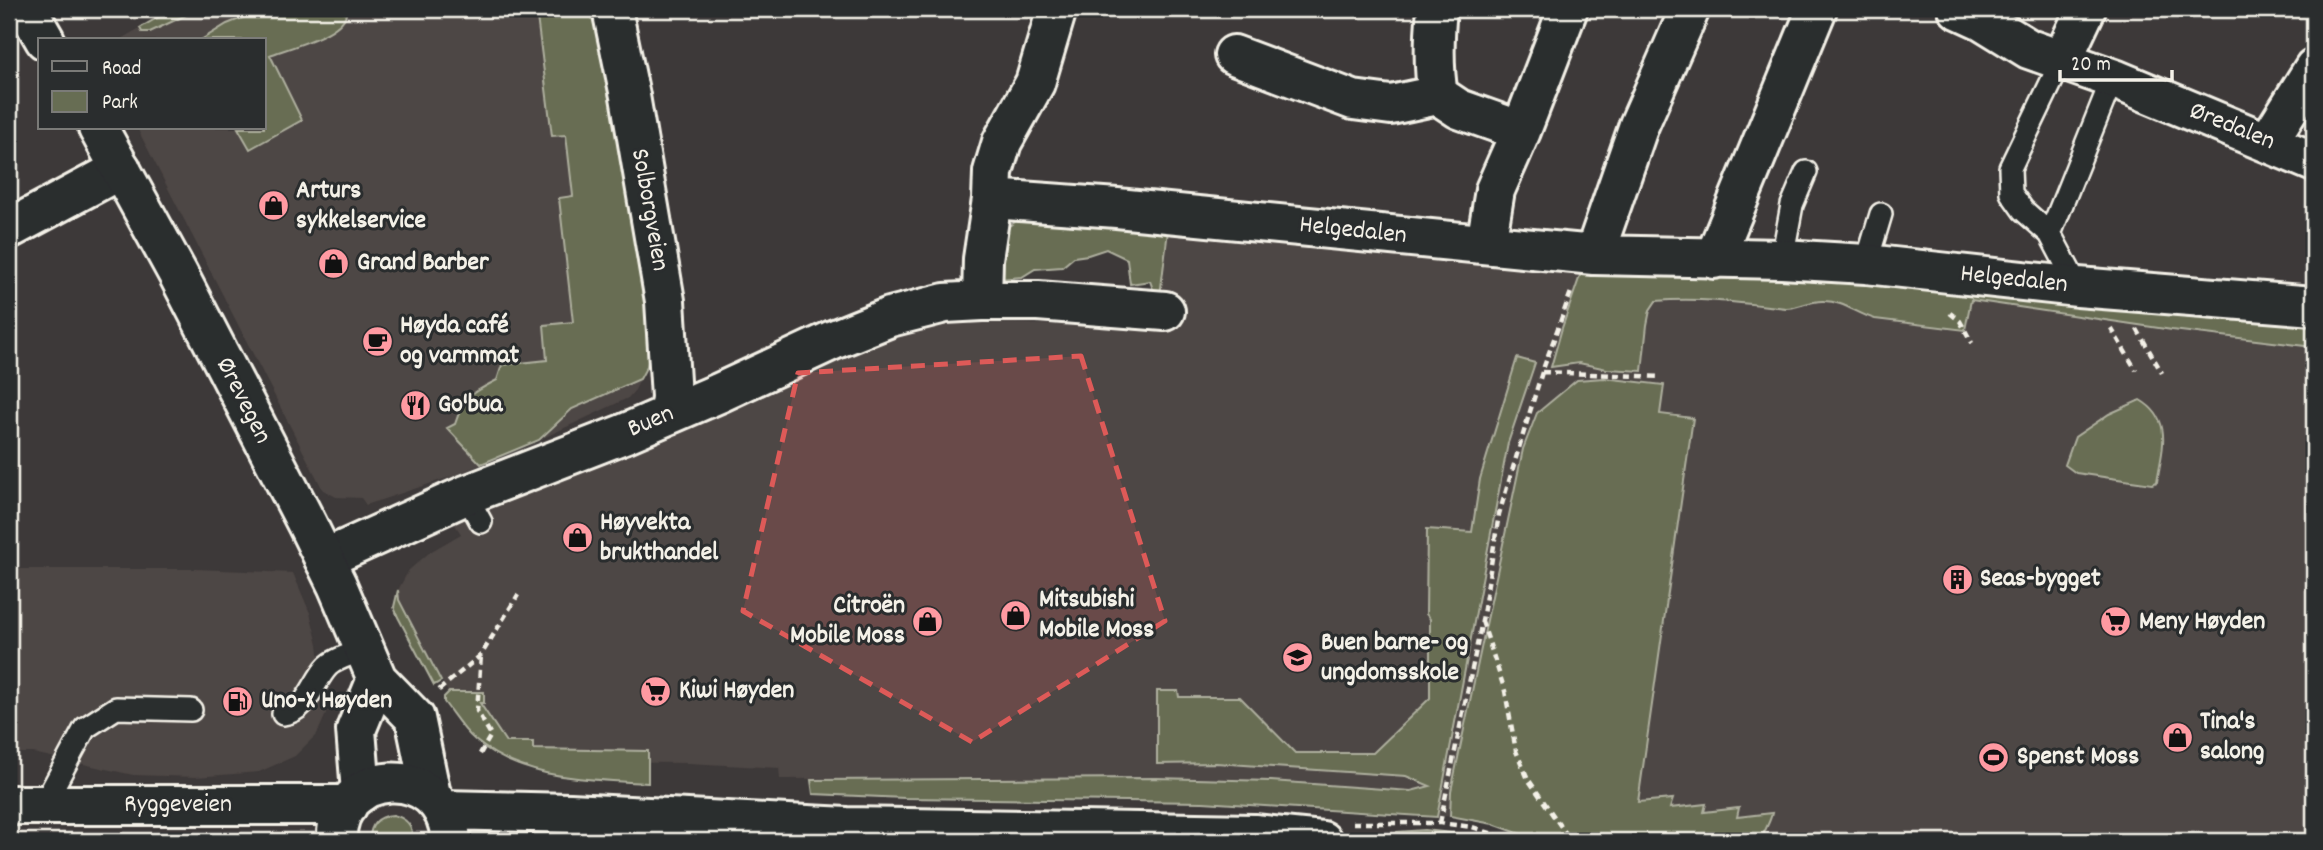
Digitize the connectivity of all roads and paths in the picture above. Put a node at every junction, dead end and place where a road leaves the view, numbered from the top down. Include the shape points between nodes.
1 (27, 9) edge
2 (612, 9) edge
3 (1057, 9) edge
4 (1437, 9) edge
5 (1568, 9) edge
6 (1690, 9) edge
7 (1817, 9) edge
8 (1958, 9) edge
9 (2086, 9) edge
10 (44, 38) edge
11 (1234, 55) dead end
12 (2062, 60) junction
13 (2314, 68) edge
14 (2117, 80) junction
15 (1438, 95) junction
16 (99, 130) edge
17 (1521, 131) junction
18 (2268, 142) junction
19 (2314, 162) edge
20 (121, 169) junction
21 (1806, 172) dead end
22 (992, 199) junction
23 (1881, 214) dead end
24 (9, 229) edge
25 (2050, 234) junction
26 (1486, 244) junction
27 (1589, 254) junction
28 (1714, 259) junction
29 (1782, 259) junction
30 (1866, 264) junction
31 (2078, 287) junction
32 (982, 301) junction
33 (2314, 306) edge
34 (1165, 311) dead end
35 (1542, 372) junction
36 (1660, 377) dead end
37 (688, 414) junction
38 (324, 559) junction
39 (518, 595) dead end
40 (1482, 621) junction
41 (481, 655) junction
42 (371, 664) junction
43 (433, 695) dead end
44 (191, 709) dead end
45 (283, 714) dead end
46 (480, 754) dead end
47 (355, 798) junction
48 (27, 805) edge
49 (442, 815) edge
50 (1440, 823) dead end
51 (337, 841) edge
52 (1322, 841) edge
53 (1571, 841) edge

1 - 10 street
2 - 37 street, Solborgveien via 665,301 671,397
3 - 22 street via 1034,83 1002,142 993,172
4 - 15 street via 1434,77
5 - 17 street
6 - 27 street
7 - 28 street
8 - 12 street, Øredalen via 2029,49
9 - 12 street
11 - 15 street via 1353,100 1391,105
12 - 14 street, Øredalen
12 - 25 lane via 2010,169 2011,193
13 - 18 street
14 - 18 street, Øredalen
14 - 25 lane via 2107,92
15 - 17 street via 1459,109
16 - 20 street, Ørevegen
17 - 26 street via 1495,190
18 - 19 street, Øredalen
20 - 24 street
20 - 38 street, Ørevegen
21 - 29 lane via 1792,205
22 - 26 street, Helgedalen
22 - 32 street
23 - 30 lane
25 - 31 lane
26 - 27 street, Helgedalen
27 - 28 street, Helgedalen
27 - 35 path
28 - 29 street, Helgedalen
29 - 30 street, Helgedalen
30 - 31 street, Helgedalen
31 - 33 street, Helgedalen
32 - 34 street, Buen
32 - 37 street, Buen via 945,303 890,317 833,340
35 - 36 path
35 - 40 path via 1499,514
37 - 38 street, Buen via 473,509
38 - 42 street, Ørevegen
39 - 41 path
40 - 50 path
40 - 53 path via 1506,691 1516,751 1528,779
41 - 43 path
41 - 46 path via 477,711 491,734
42 - 45 lane via 329,665 310,695
42 - 47 street via 356,730
42 - 49 street, Ørevegen via 415,718
44 - 48 lane via 116,708 85,728
47 - 48 street, Ryggeveien
47 - 49 street, Ryggeveien via 378,783 397,782 415,786
47 - 51 street via 339,820
49 - 52 street via 570,813 847,827 1254,834

